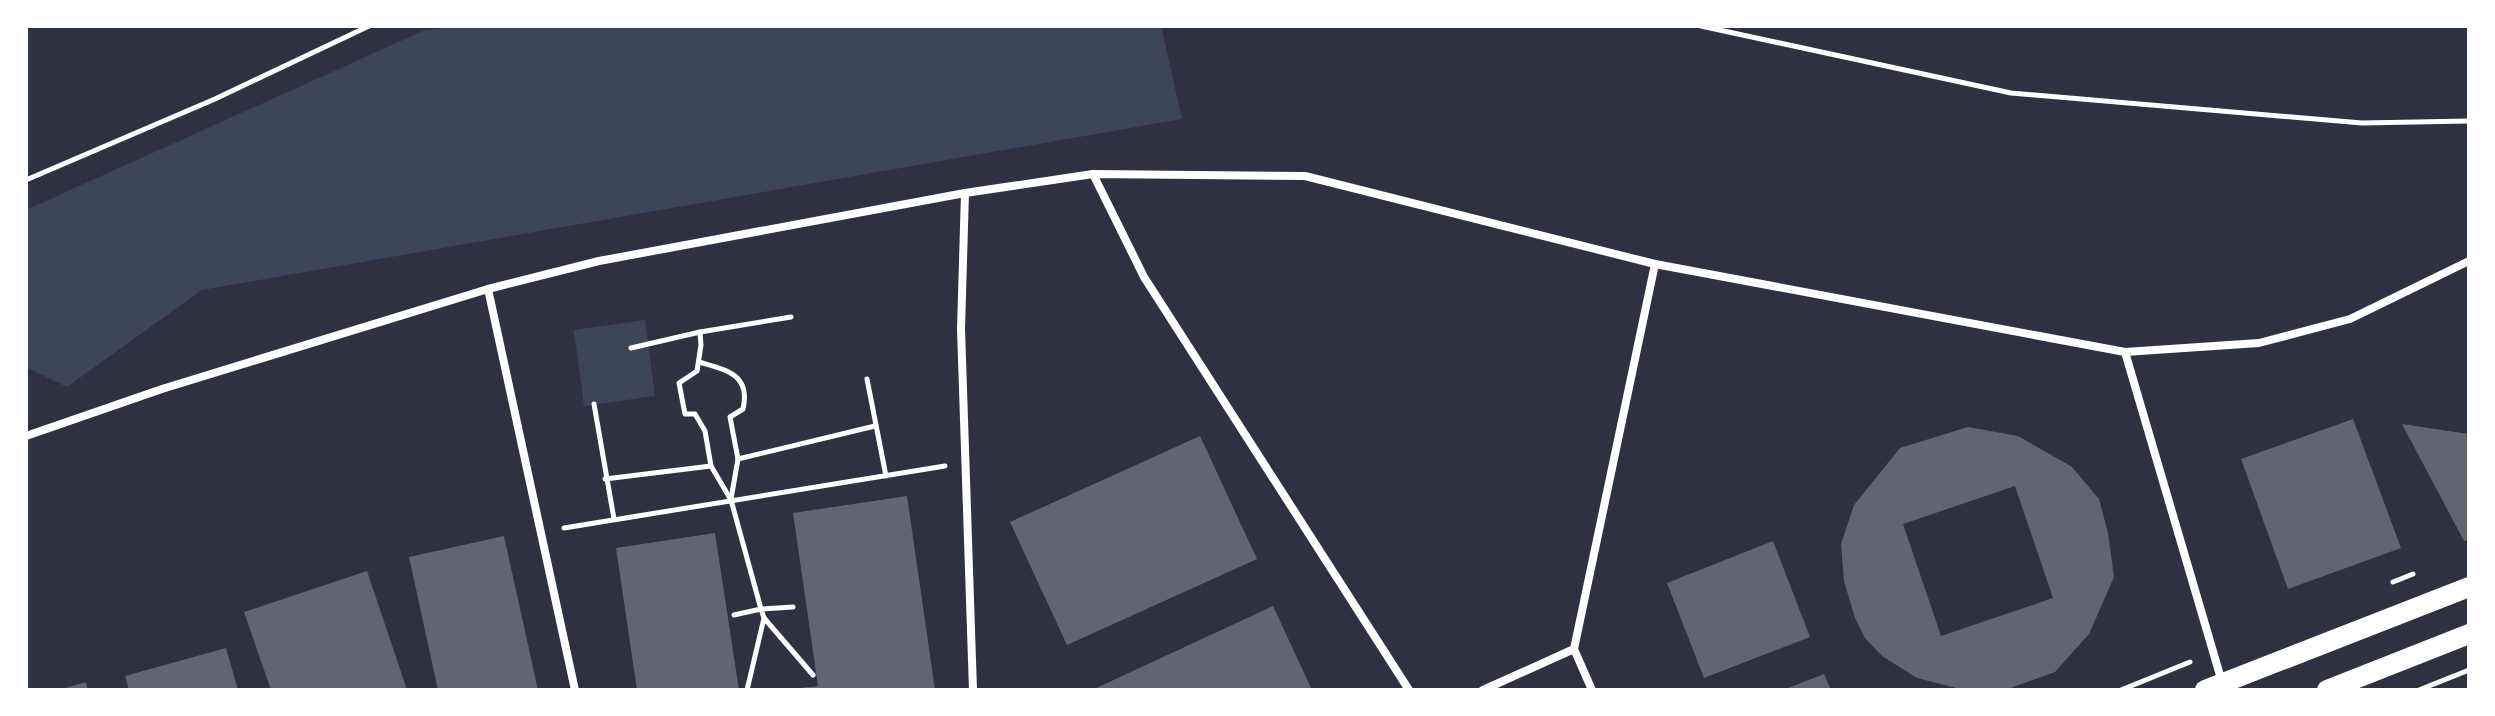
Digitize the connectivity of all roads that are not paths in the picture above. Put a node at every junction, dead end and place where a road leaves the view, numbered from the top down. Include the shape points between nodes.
1 (1093, 174) junction
2 (965, 193) junction
3 (2469, 261) edge
4 (1655, 264) junction
5 (488, 289) junction
6 (2125, 352) junction
7 (26, 436) edge
8 (2469, 587) edge
9 (2469, 634) edge
10 (1574, 649) junction
11 (2214, 686) edge
12 (575, 690) edge
13 (973, 690) edge
14 (1409, 690) edge
15 (1483, 690) edge
16 (1592, 690) edge
17 (2327, 690) edge

1 - 2 street
1 - 4 street via 1305,176
1 - 14 street via 1144,277
2 - 5 street via 599,261
2 - 13 street via 961,329
3 - 6 street via 2350,319 2259,343
4 - 6 street
4 - 10 street
5 - 7 street
5 - 12 street
6 - 11 street
8 - 11 main road
9 - 17 main road
10 - 15 street
10 - 16 street

